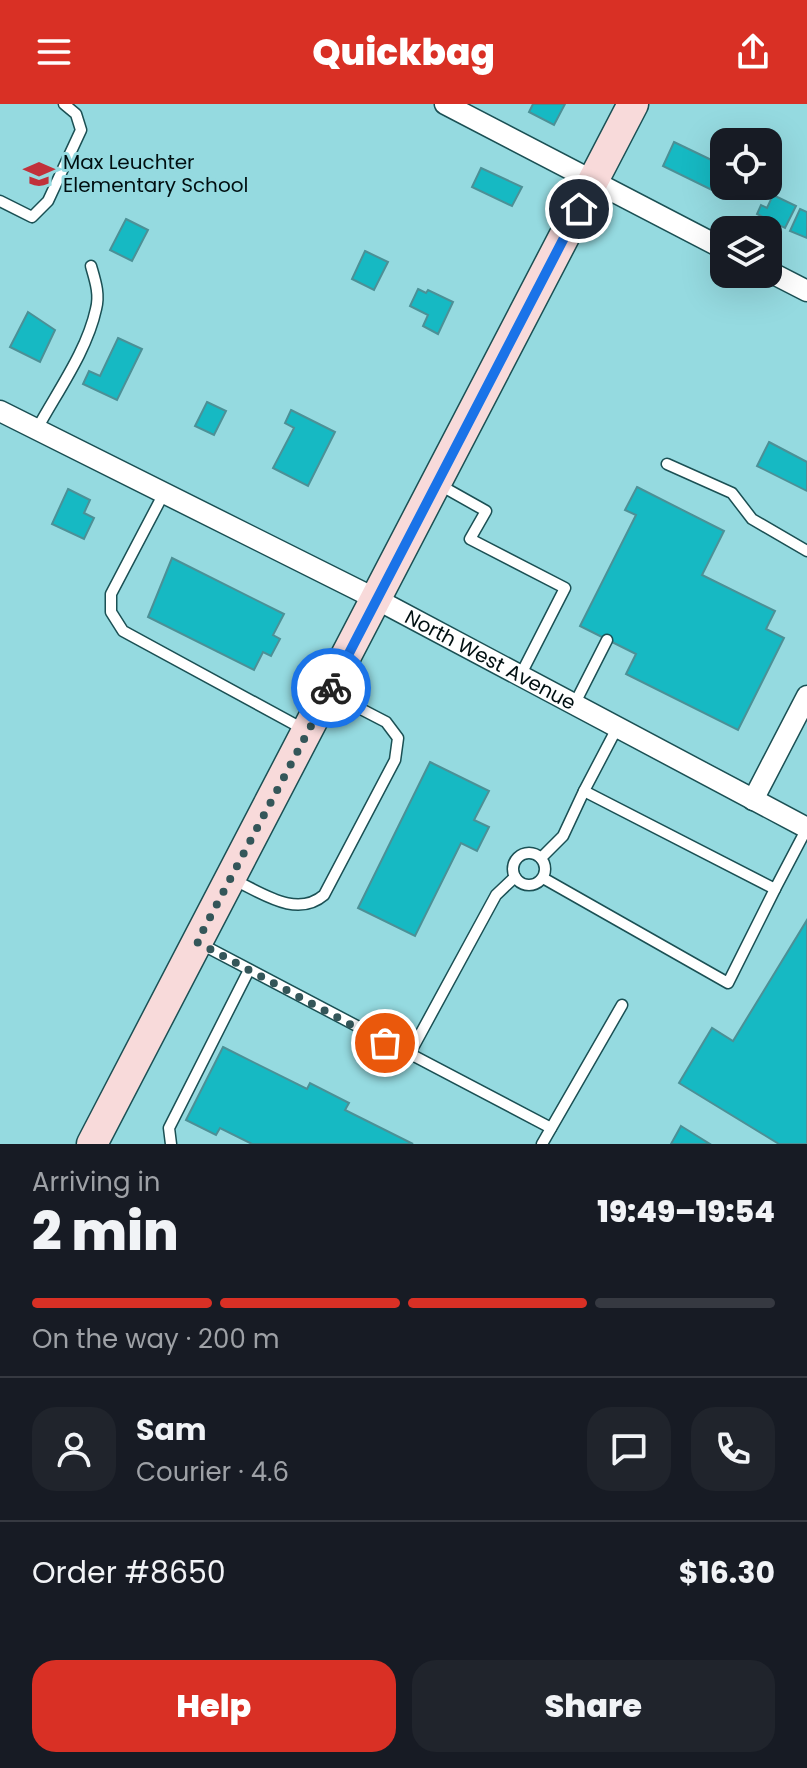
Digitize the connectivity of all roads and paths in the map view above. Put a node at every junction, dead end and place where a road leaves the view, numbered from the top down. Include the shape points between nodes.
1 (64, 104) edge
2 (445, 104) edge
3 (633, 104) edge
4 (593, 181) junction
5 (0, 201) edge
6 (710, 242) edge
7 (91, 266) dead end
8 (782, 278) edge
9 (807, 291) edge
10 (3, 419) edge
11 (37, 429) junction
12 (667, 464) dead end
13 (438, 484) junction
14 (164, 493) junction
15 (807, 551) edge
16 (378, 600) junction
17 (607, 640) dead end
18 (520, 676) junction
19 (329, 692) junction
20 (807, 696) edge
21 (574, 705) junction
22 (617, 728) junction
23 (308, 732) junction
24 (584, 791) junction
25 (753, 800) junction
26 (807, 828) edge
27 (541, 858) junction
28 (515, 877) junction
29 (231, 878) junction
30 (543, 878) junction
31 (775, 889) junction
32 (197, 942) junction
33 (249, 970) junction
34 (622, 1005) dead end
35 (409, 1055) junction
36 (551, 1128) junction
37 (92, 1144) edge
38 (171, 1144) edge
39 (542, 1144) edge

1 - 5 lane via 76,114 81,130 48,201 32,217
2 - 4 street
3 - 4 main road
4 - 6 street
4 - 13 main road
7 - 11 lane via 97,308
8 - 9 street
10 - 11 street, North West Avenue
11 - 14 street, North West Avenue
12 - 15 lane via 732,493 752,519
13 - 16 main road
13 - 18 lane via 486,511 470,539 565,588
14 - 16 street, North West Avenue
14 - 23 lane via 111,594 115,622
16 - 18 street, North West Avenue
16 - 19 main road
17 - 21 lane
18 - 21 street, North West Avenue
19 - 23 main road
19 - 29 lane via 386,722 398,738 395,760 339,868 324,895 305,907
20 - 25 street
21 - 22 street, North West Avenue
22 - 24 lane
22 - 25 street, North West Avenue
23 - 29 main road
24 - 27 lane via 563,836
24 - 31 lane
25 - 26 street, North West Avenue
26 - 31 lane
27 - 28 lane via 527,853 518,857
27 - 30 lane
28 - 30 lane via 528,885
28 - 35 lane via 496,895
29 - 32 main road
30 - 31 lane via 728,983
32 - 33 lane
32 - 37 main road
33 - 35 lane
33 - 38 lane via 169,1128
34 - 36 lane
35 - 36 lane
36 - 39 lane

